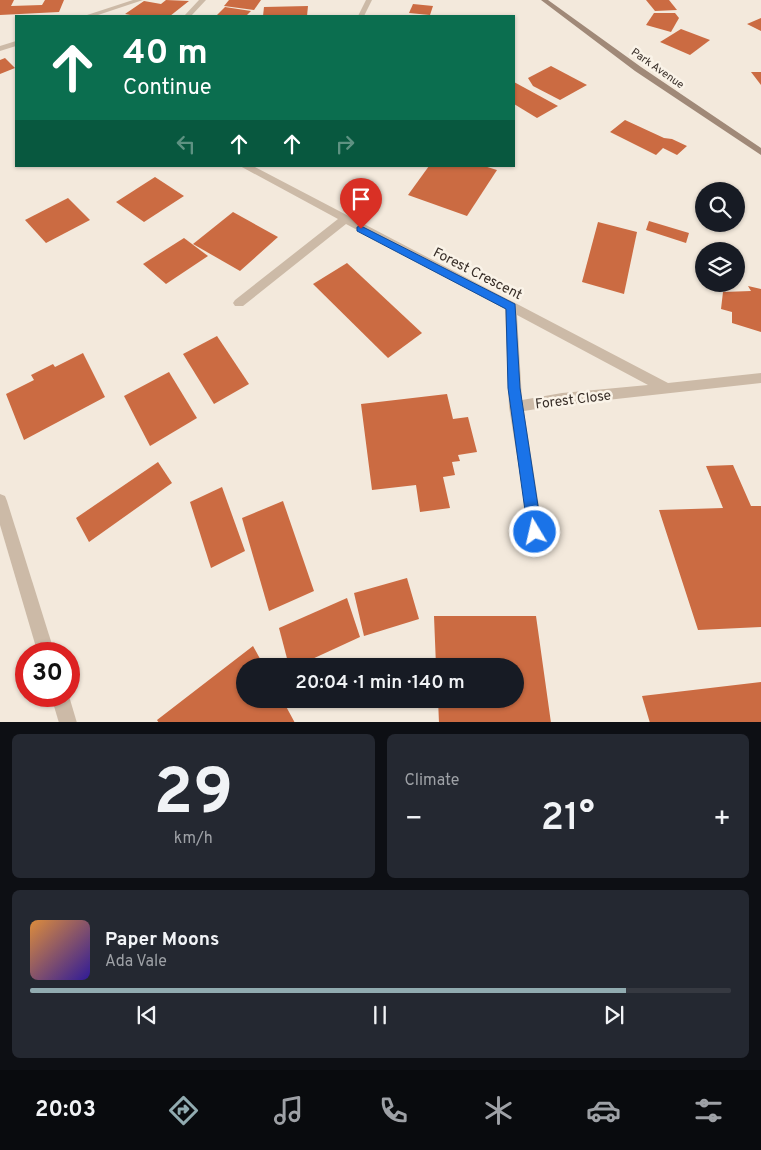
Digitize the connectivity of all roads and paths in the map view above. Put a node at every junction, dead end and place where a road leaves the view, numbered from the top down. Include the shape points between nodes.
1 (140, 0) edge
2 (203, 0) edge
3 (369, 0) edge
4 (544, 0) edge
5 (91, 15) edge
6 (188, 15) edge
7 (362, 15) edge
8 (15, 43) edge
9 (0, 49) edge
10 (761, 152) edge
11 (246, 167) edge
12 (344, 220) junction
13 (239, 302) dead end
14 (511, 307) junction
15 (761, 378) edge
16 (667, 389) junction
17 (516, 406) junction
18 (0, 501) edge
19 (535, 532) dead end
20 (43, 642) edge
21 (63, 707) edge
22 (68, 722) edge

1 - 5 street
2 - 6 street
3 - 7 street
4 - 10 street, Park Avenue via 638,69
8 - 9 street
11 - 12 street, Forest Crescent
12 - 13 street
12 - 14 street, Forest Crescent
14 - 16 street, Forest Crescent
14 - 17 street
15 - 16 street
16 - 17 street, Forest Close
17 - 19 street, Forest Close
18 - 20 street
21 - 22 street

